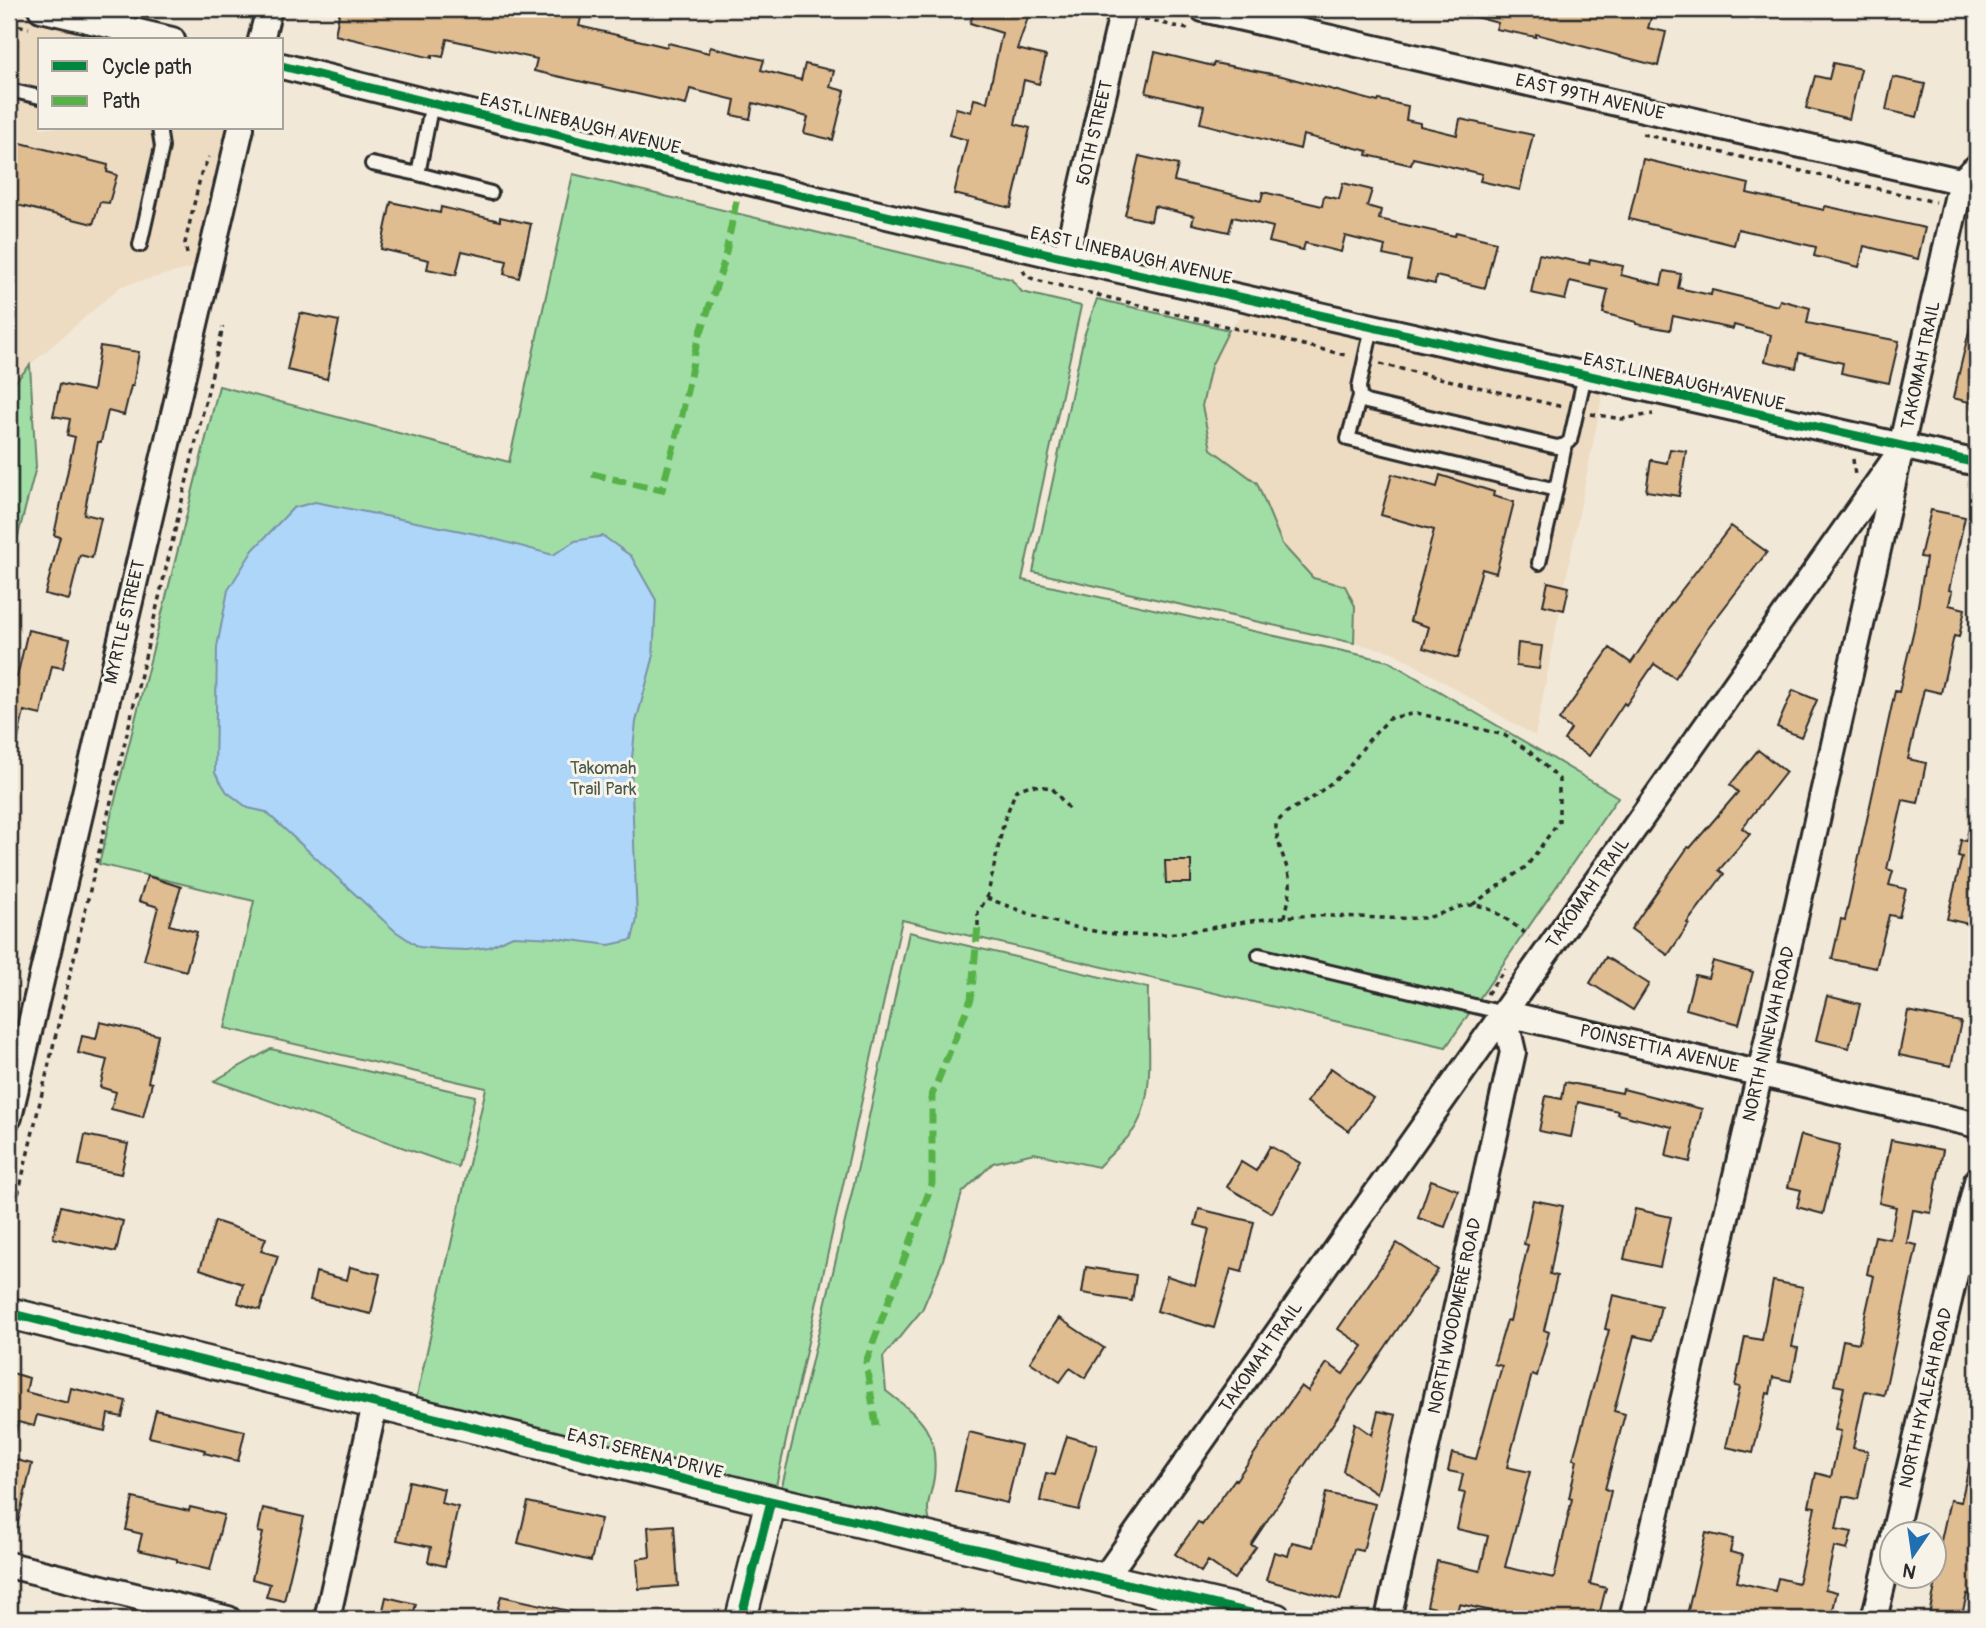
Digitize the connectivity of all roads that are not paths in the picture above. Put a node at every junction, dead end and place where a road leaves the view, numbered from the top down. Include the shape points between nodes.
1 (41, 9) edge
2 (268, 9) edge
3 (1130, 13) edge
4 (1197, 19) edge
5 (115, 25) edge
6 (164, 38) edge
7 (261, 38) edge
8 (284, 66) edge
9 (9, 90) edge
10 (38, 97) edge
11 (432, 103) junction
12 (159, 130) edge
13 (241, 130) edge
14 (372, 164) dead end
15 (418, 174) junction
16 (1972, 178) edge
17 (491, 193) dead end
18 (140, 245) dead end
19 (1078, 260) junction
20 (1372, 327) junction
21 (1585, 375) junction
22 (1360, 396) junction
23 (1565, 445) junction
24 (1903, 447) junction
25 (1977, 463) edge
26 (1556, 490) junction
27 (1539, 563) dead end
28 (1259, 955) dead end
29 (1504, 1013) junction
30 (1760, 1073) junction
31 (9, 1117) edge
32 (1977, 1125) edge
33 (1977, 1181) edge
34 (9, 1313) edge
35 (375, 1404) junction
36 (771, 1501) junction
37 (1897, 1520) edge
38 (9, 1565) edge
39 (1104, 1579) junction
40 (1881, 1590) edge
41 (228, 1619) edge
42 (327, 1619) edge
43 (741, 1619) edge
44 (1276, 1619) edge
45 (1388, 1619) edge
46 (1632, 1619) edge
47 (1874, 1619) edge

1 - 5 street
2 - 7 street
3 - 19 street, 50TH STREET
4 - 16 street, EAST 99TH AVENUE
5 - 6 street
8 - 11 street, EAST LINEBAUGH AVENUE
9 - 10 lane
11 - 15 lane
11 - 19 street, EAST LINEBAUGH AVENUE
12 - 18 lane via 162,148
13 - 31 street, MYRTLE STREET
14 - 15 lane
15 - 17 lane
16 - 24 street, TAKOMAH TRAIL
19 - 20 street, EAST LINEBAUGH AVENUE
20 - 21 street, EAST LINEBAUGH AVENUE
20 - 22 lane
21 - 23 lane via 1570,441
21 - 24 street, EAST LINEBAUGH AVENUE
22 - 23 lane via 1366,402 1557,447
22 - 26 lane via 1348,439
23 - 26 lane
24 - 25 street, EAST LINEBAUGH AVENUE
24 - 29 street, TAKOMAH TRAIL
24 - 30 street, NORTH NINEVAH ROAD
26 - 27 lane
28 - 29 lane
29 - 30 street, POINSETTIA AVENUE
29 - 39 street, TAKOMAH TRAIL
29 - 45 street, NORTH WOODMERE ROAD via 1513,1052
30 - 32 street, POINSETTIA AVENUE
30 - 46 street, NORTH NINEVAH ROAD
33 - 37 street, NORTH HYALEAH ROAD
34 - 35 street, EAST SERENA DRIVE
35 - 36 street, EAST SERENA DRIVE
35 - 42 street
36 - 39 street, EAST SERENA DRIVE
36 - 43 street
38 - 41 street
39 - 44 street, EAST SERENA DRIVE
40 - 47 street

